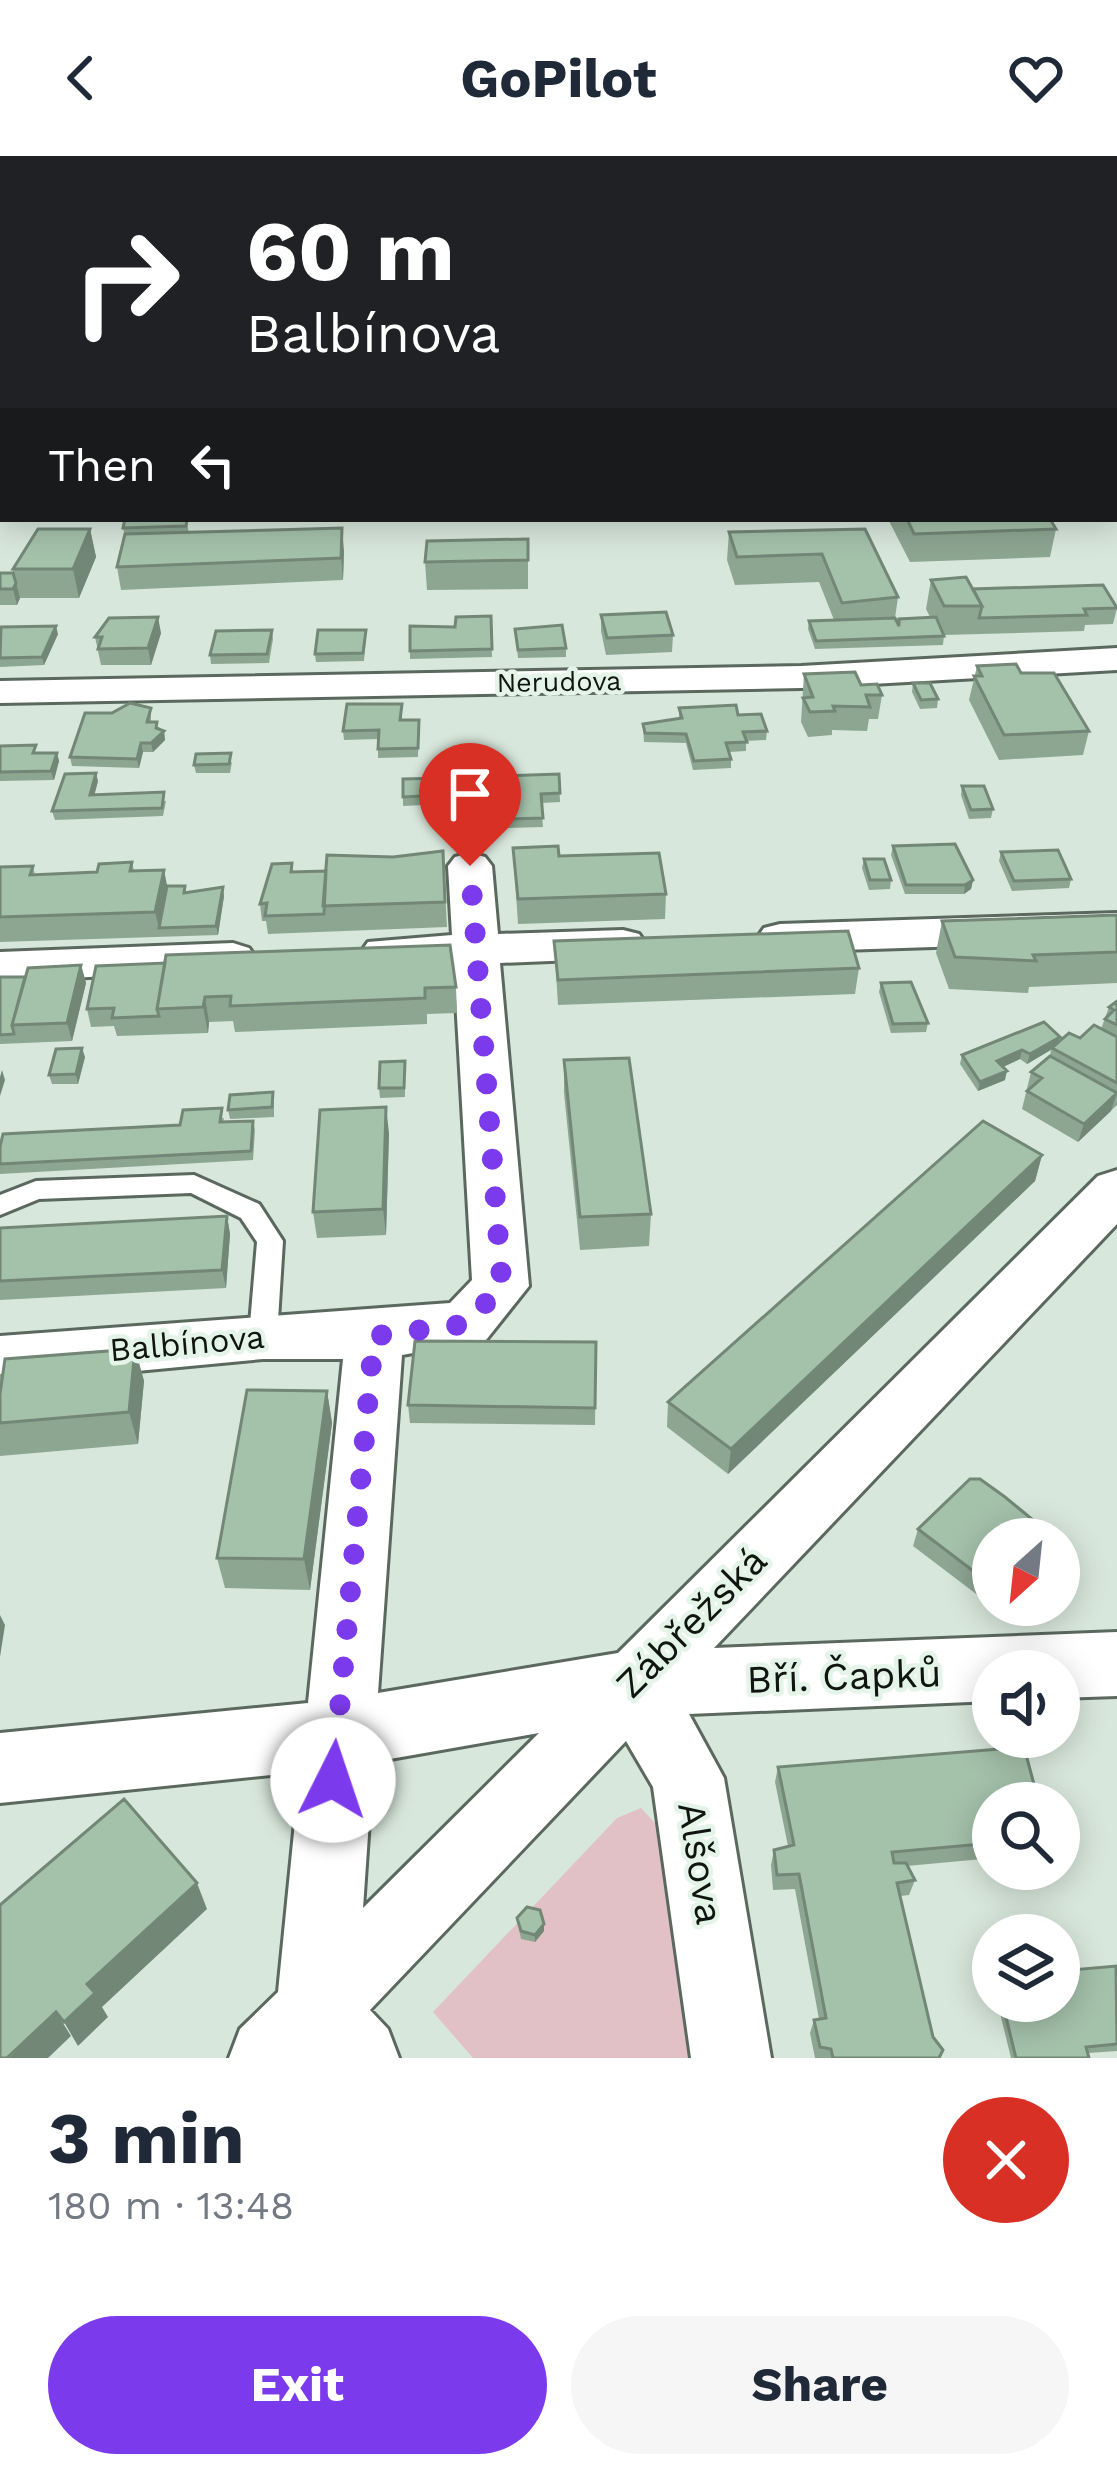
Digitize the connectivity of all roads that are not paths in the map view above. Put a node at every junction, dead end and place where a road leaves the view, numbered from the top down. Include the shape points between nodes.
1 (1117, 659) edge
2 (0, 692) edge
3 (470, 866) dead end
4 (1117, 927) edge
5 (736, 940) edge
6 (665, 942) edge
7 (477, 949) junction
8 (334, 954) edge
9 (286, 956) edge
10 (0, 967) edge
11 (1117, 1190) edge
12 (0, 1206) edge
13 (263, 1336) junction
14 (374, 1336) junction
15 (0, 1360) edge
16 (1117, 1664) edge
17 (630, 1684) junction
18 (336, 1733) junction
19 (0, 1768) edge
20 (315, 2042) edge
21 (730, 2058) edge

1 - 2 street, Nerudova via 801,677
3 - 7 street, Balbínova
4 - 5 street
6 - 7 street
7 - 8 street
7 - 14 street, Balbínova via 502,1286 466,1324
9 - 10 street
11 - 17 street, Zábřežská
12 - 13 lane via 36,1190 194,1184 250,1210 270,1240
13 - 14 street, Balbínova
13 - 15 street, Balbínova
14 - 18 street
16 - 17 street, Bří. Čapků
17 - 18 street, Bří. Čapků
17 - 20 street, Zábřežská
17 - 21 street, Alšova via 688,1778
18 - 19 street, Bří. Čapků
18 - 20 street

